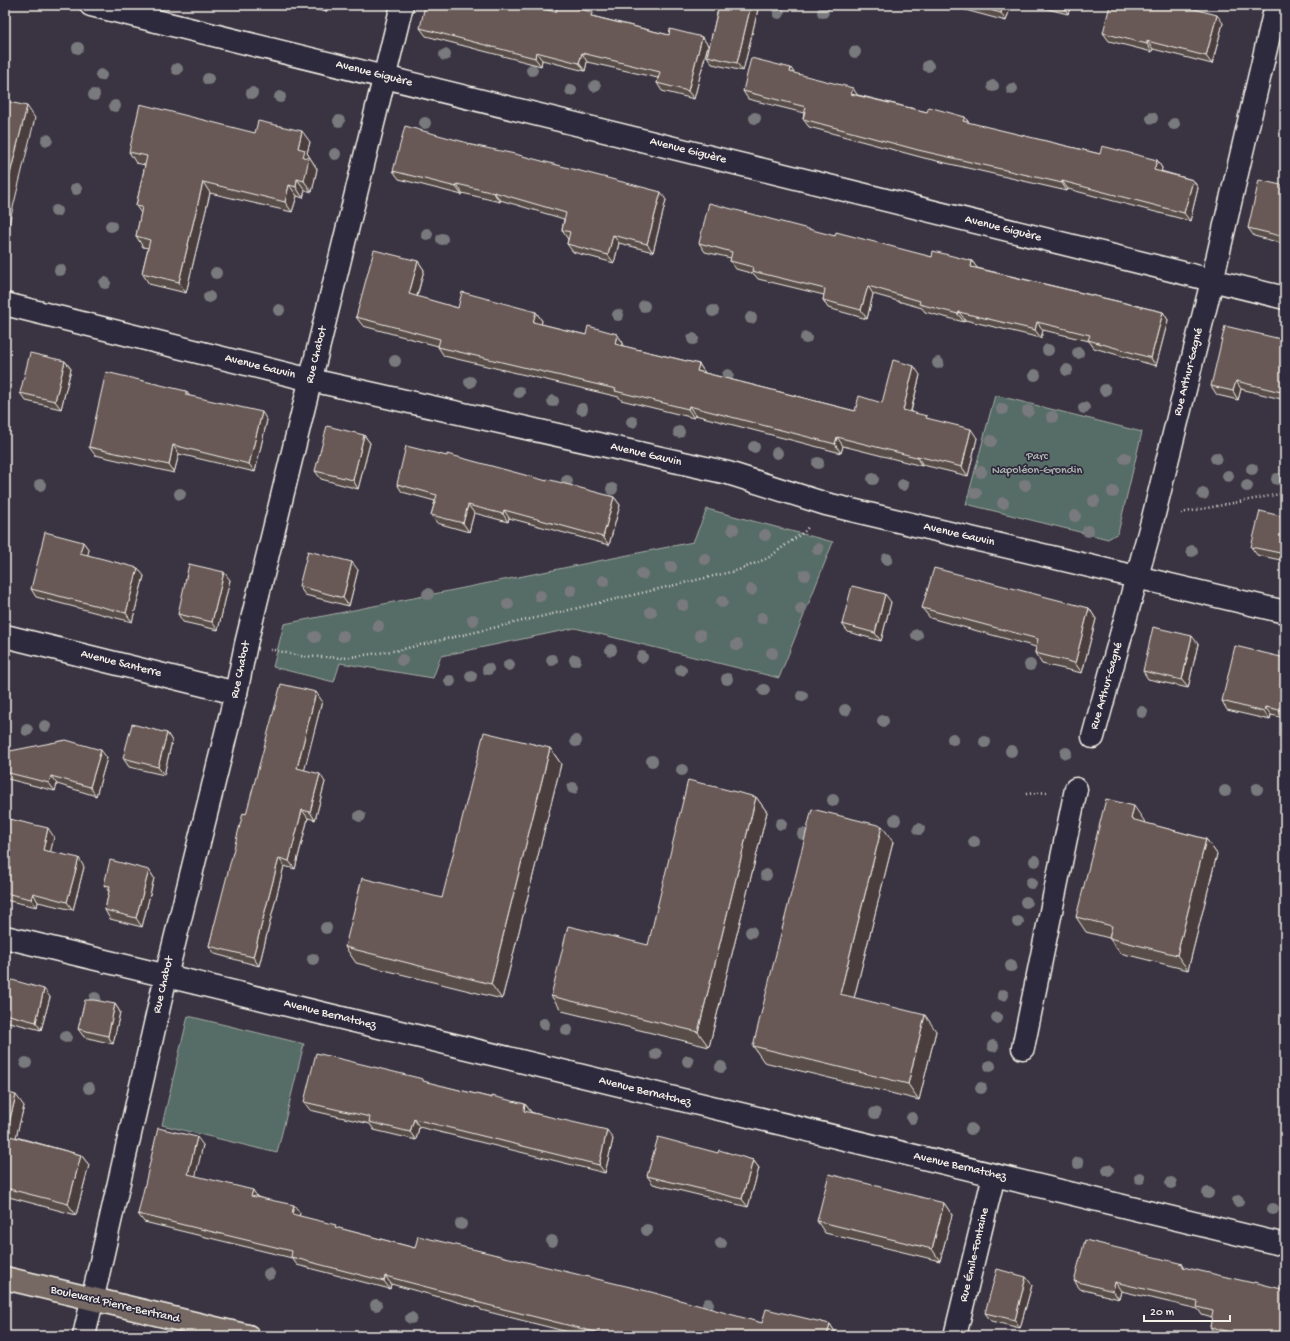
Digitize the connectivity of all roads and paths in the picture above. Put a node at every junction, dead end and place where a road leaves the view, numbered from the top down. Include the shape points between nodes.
1 (91, 5) edge
2 (402, 5) edge
3 (1276, 5) edge
4 (385, 76) junction
5 (1212, 281) junction
6 (1285, 298) edge
7 (5, 304) edge
8 (311, 380) junction
9 (1285, 493) edge
10 (826, 504) junction
11 (1153, 518) junction
12 (1138, 577) junction
13 (1285, 612) edge
14 (5, 636) edge
15 (246, 644) junction
16 (236, 693) junction
17 (1093, 737) dead end
18 (1076, 789) dead end
19 (5, 937) edge
20 (166, 976) junction
21 (1023, 1048) dead end
22 (994, 1175) junction
23 (1285, 1245) edge
24 (5, 1278) edge
25 (93, 1299) junction
26 (84, 1336) edge
27 (248, 1336) edge
28 (955, 1336) edge

1 - 4 street, Avenue Giguère
2 - 4 street, Rue Chabot
3 - 5 street, Rue Arthur-Gagné
4 - 5 street, Avenue Giguère
4 - 8 street, Rue Chabot
5 - 6 street, Avenue Giguère
5 - 11 street, Rue Arthur-Gagné
7 - 8 street, Avenue Gauvin
8 - 10 street, Avenue Gauvin via 728,473
8 - 15 street, Rue Chabot
9 - 11 path
10 - 12 street, Avenue Gauvin
10 - 15 path via 805,531 768,558 739,570 674,586 399,650 344,658 299,656
11 - 12 street, Rue Arthur-Gagné
12 - 13 street, Avenue Gauvin
12 - 17 street, Rue Arthur-Gagné
14 - 16 street, Avenue Santerre
15 - 16 street, Rue Chabot
16 - 20 street, Rue Chabot
18 - 21 street
19 - 20 street, Avenue Bernatchez
20 - 22 street, Avenue Bernatchez
20 - 25 street, Rue Chabot
22 - 23 street, Avenue Bernatchez
22 - 28 street, Rue Émile-Fontaine
24 - 25 main road, Boulevard Pierre-Bertrand
25 - 26 street, Rue Chabot
25 - 27 main road, Boulevard Pierre-Bertrand

